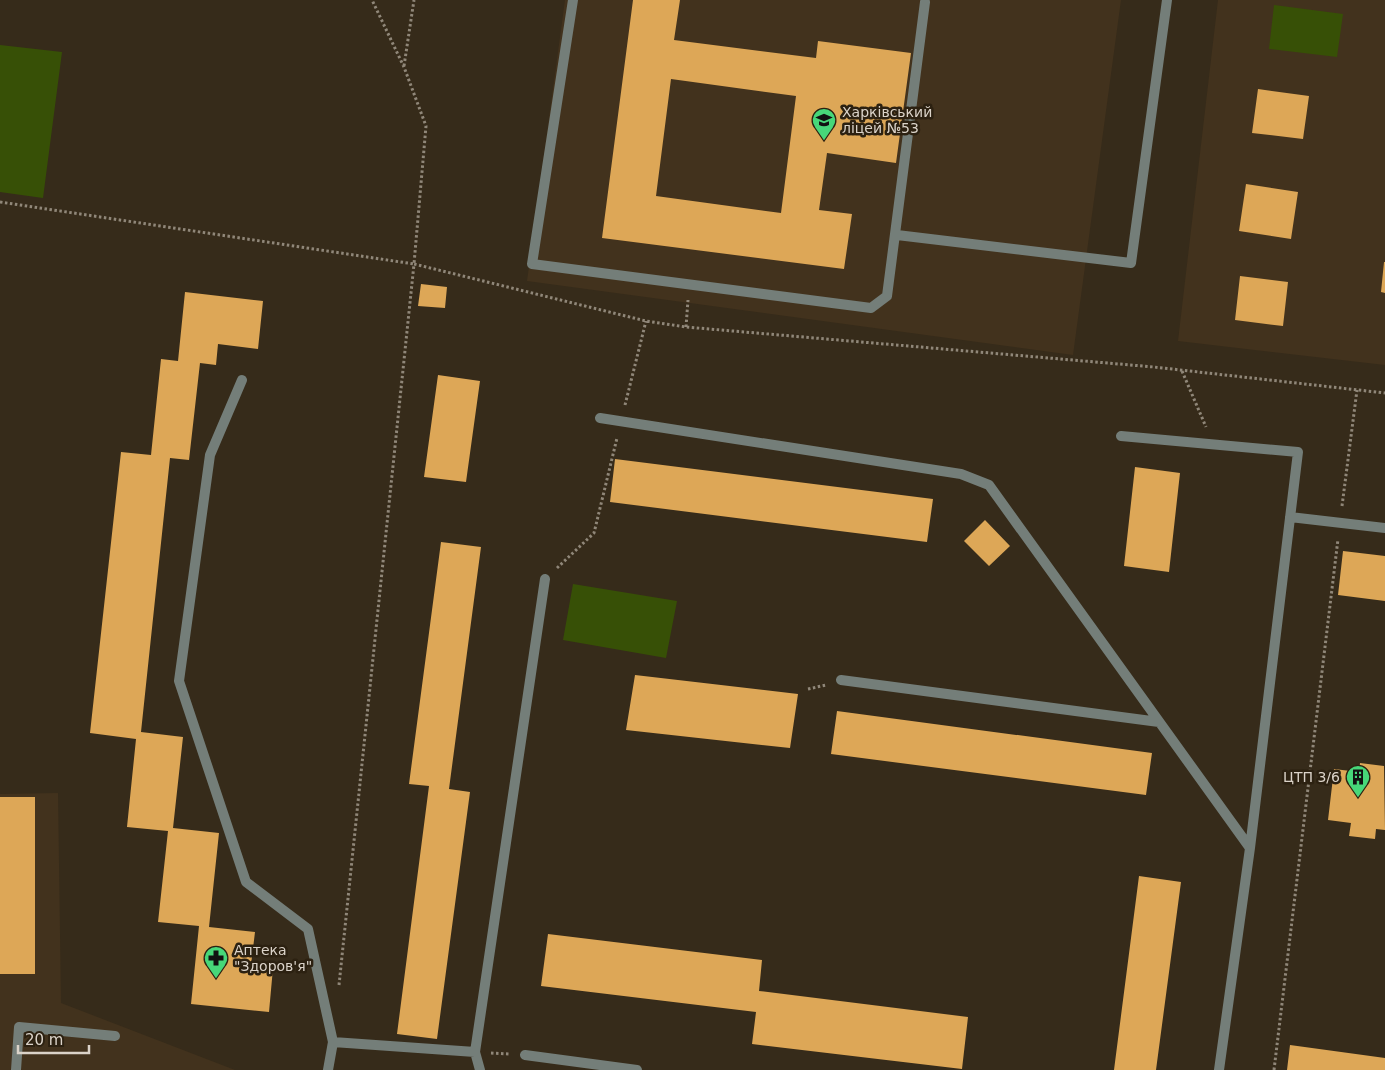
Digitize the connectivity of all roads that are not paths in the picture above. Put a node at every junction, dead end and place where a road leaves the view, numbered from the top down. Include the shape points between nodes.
1 (573, 0) edge
2 (1167, 0) edge
3 (925, 2) dead end
4 (897, 235) junction
5 (242, 380) dead end
6 (600, 418) dead end
7 (1121, 436) dead end
8 (1290, 517) junction
9 (1385, 528) edge
10 (545, 578) road end
11 (841, 680) dead end
12 (1159, 722) junction
13 (1250, 848) junction
14 (115, 1036) dead end
15 (333, 1042) junction
16 (475, 1052) junction
17 (525, 1055) road end
18 (16, 1070) edge
19 (328, 1070) edge
20 (480, 1070) edge
21 (637, 1070) edge
22 (1219, 1070) edge

1 - 4 lane via 532,264 871,308 887,296
2 - 4 lane via 1131,263
3 - 4 lane
5 - 15 lane via 210,455 179,681 246,882 308,929
6 - 12 lane via 961,474 989,485
7 - 8 lane via 1298,452
8 - 9 lane
8 - 13 lane
10 - 16 lane
11 - 12 lane
12 - 13 lane
13 - 22 lane
14 - 18 lane via 19,1028
15 - 16 lane
15 - 19 lane
16 - 20 lane
17 - 21 lane

